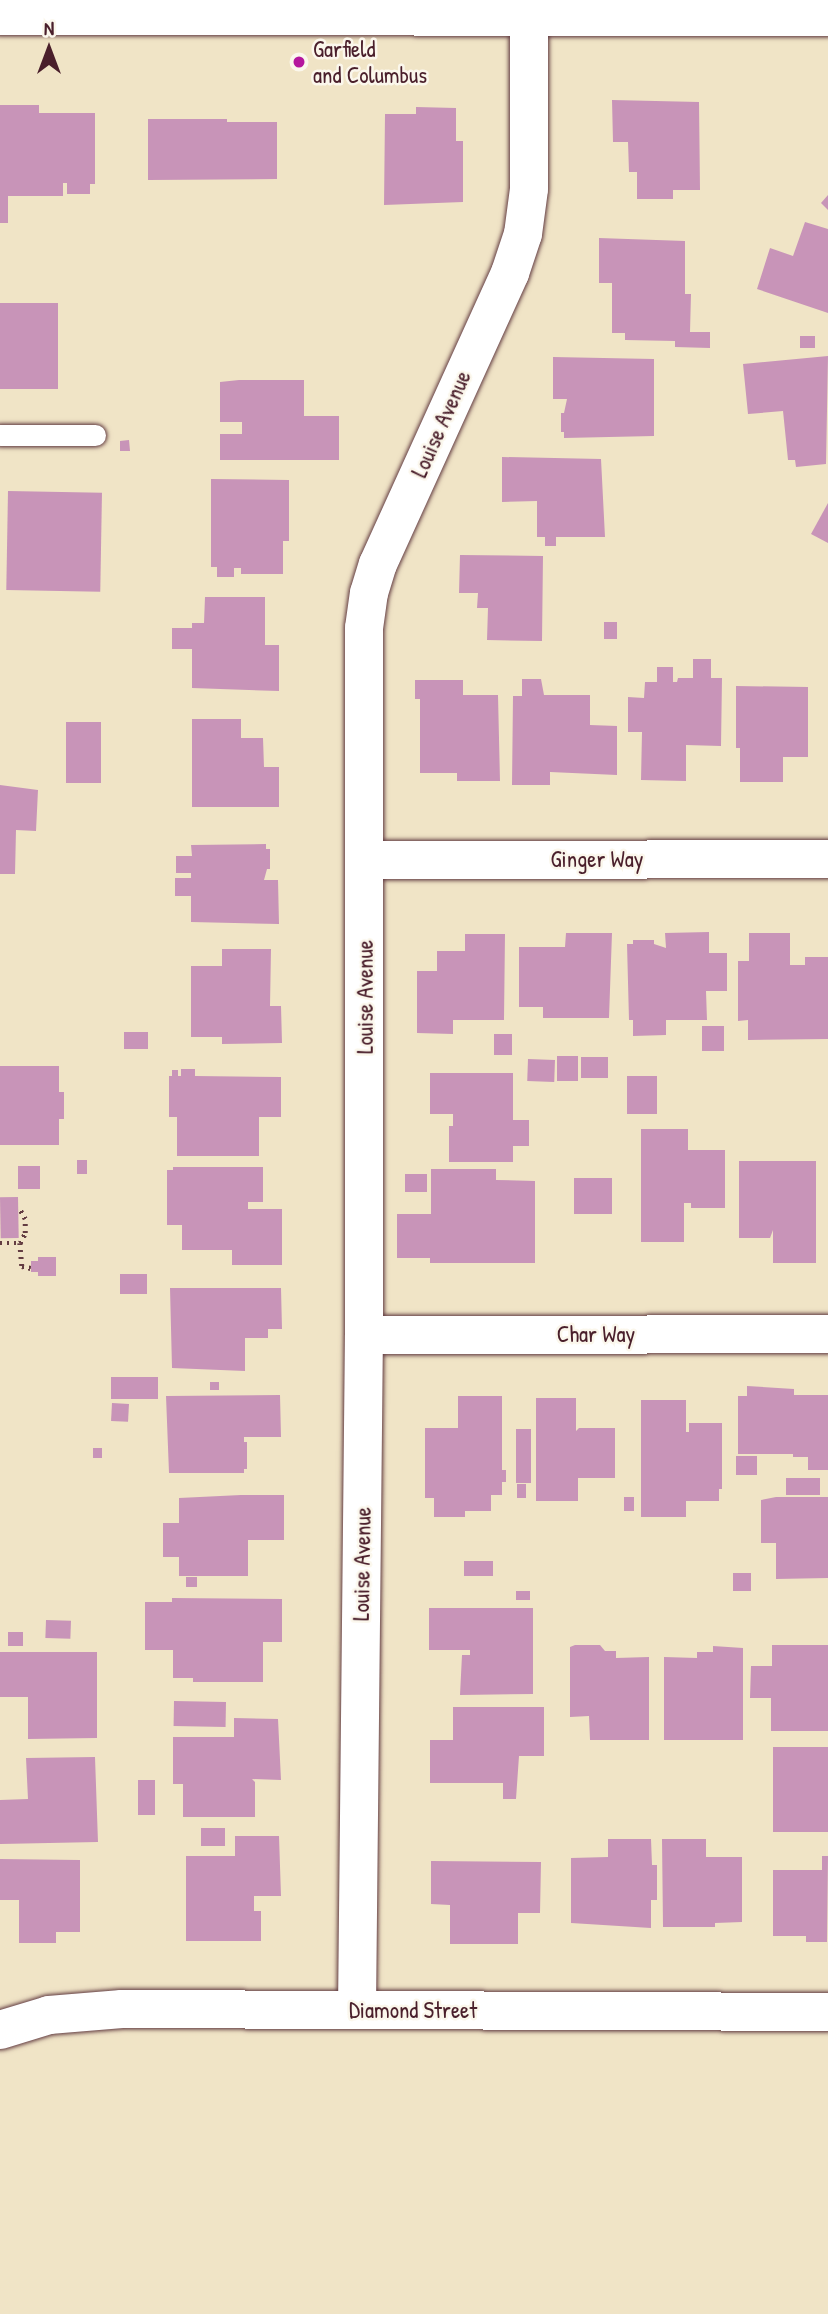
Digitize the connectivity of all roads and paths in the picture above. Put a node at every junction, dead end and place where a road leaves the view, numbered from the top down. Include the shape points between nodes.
1 (220, 8) edge
2 (762, 9) edge
3 (0, 16) edge
4 (529, 17) junction
5 (828, 17) edge
6 (0, 435) edge
7 (95, 435) dead end
8 (828, 859) edge
9 (365, 860) junction
10 (19, 1208) dead end
11 (0, 1243) edge
12 (20, 1243) junction
13 (32, 1268) dead end
14 (828, 1334) edge
15 (364, 1335) junction
16 (357, 2010) junction
17 (828, 2012) edge
18 (0, 2030) edge

1 - 3 street
1 - 4 street
2 - 4 street
2 - 5 street
4 - 9 street, Louise Avenue via 529,189 523,234 369,593 362,684
6 - 7 lane
8 - 9 street, Ginger Way
9 - 15 street, Louise Avenue
10 - 12 path via 25,1219
11 - 12 path
12 - 13 path via 22,1266
14 - 15 street, Char Way
15 - 16 street, Louise Avenue
16 - 17 street, Diamond Street
16 - 18 street, Diamond Street via 122,2010 49,2015

